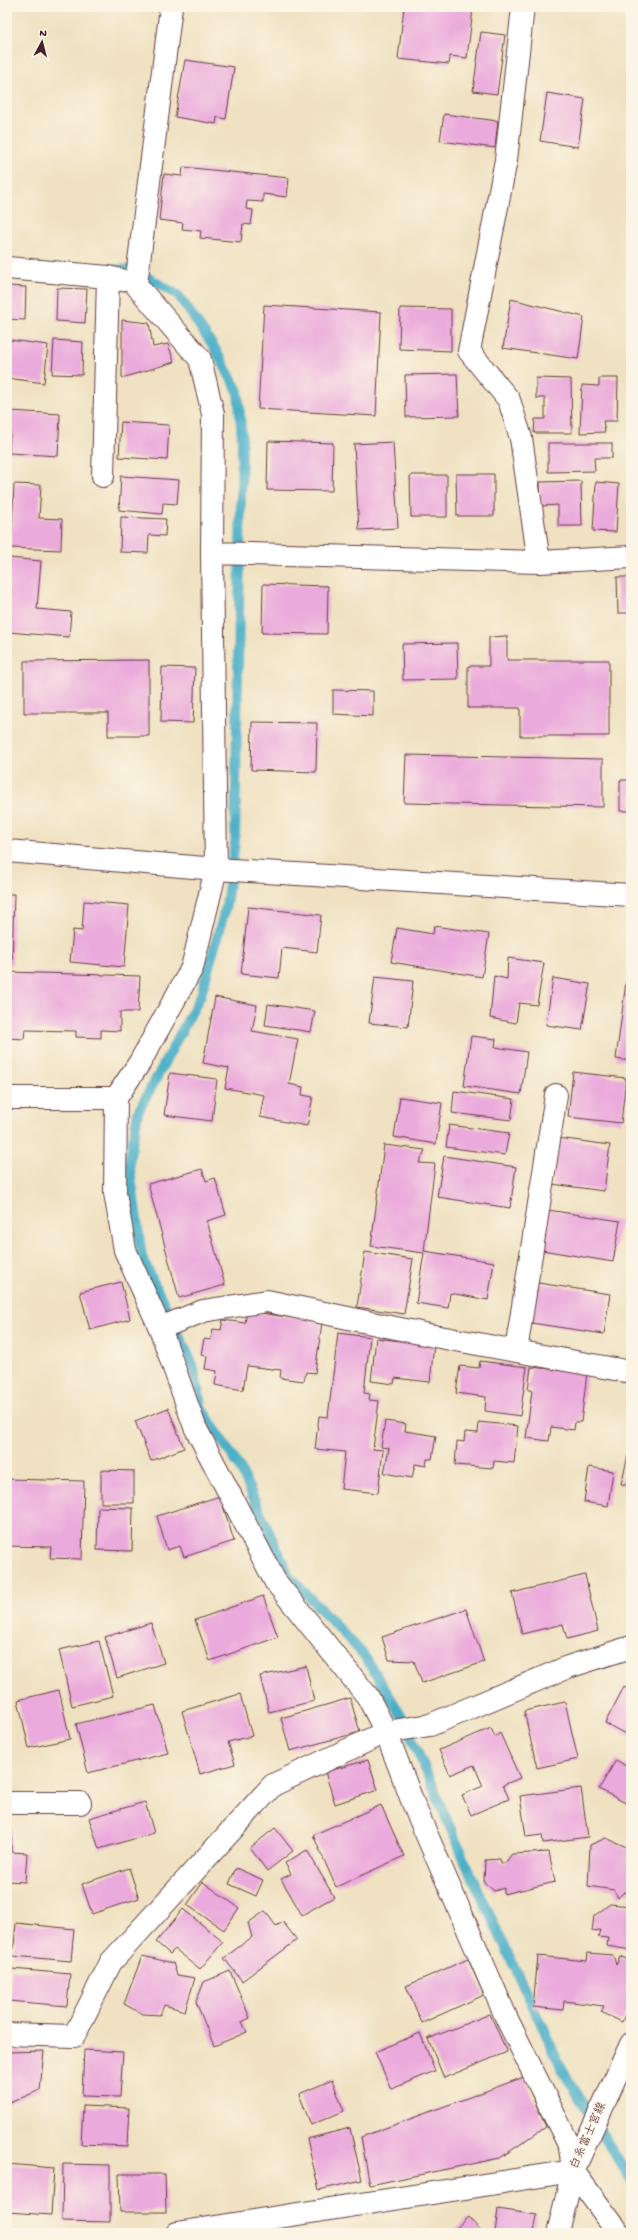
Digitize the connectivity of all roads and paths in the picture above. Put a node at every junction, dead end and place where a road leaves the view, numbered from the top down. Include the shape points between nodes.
1 (172, 7) edge
2 (523, 7) edge
3 (7, 268) edge
4 (108, 276) junction
5 (136, 285) junction
6 (103, 476) dead end
7 (212, 553) junction
8 (631, 557) edge
9 (539, 562) junction
10 (7, 851) edge
11 (216, 869) junction
12 (631, 895) edge
13 (556, 1095) dead end
14 (7, 1098) edge
15 (116, 1098) junction
16 (160, 1328) junction
17 (516, 1351) junction
18 (631, 1372) edge
19 (631, 1647) edge
20 (386, 1732) junction
21 (80, 1802) dead end
22 (7, 1803) edge
23 (7, 2034) edge
24 (631, 2044) edge
25 (572, 2171) junction
26 (208, 2230) edge
27 (177, 2233) edge
28 (558, 2233) edge
29 (619, 2233) edge

1 - 5 street
2 - 9 street via 506,160 469,352 509,400 521,438
3 - 4 street
4 - 5 street
4 - 6 street
5 - 7 street via 200,359 213,414
7 - 9 street
7 - 11 street
8 - 9 street
10 - 11 street
11 - 12 street
11 - 15 street via 192,968 140,1062
13 - 17 street
14 - 15 street
15 - 16 street via 115,1193 126,1250
16 - 17 street via 203,1311 267,1301
16 - 20 street via 195,1427 275,1581 368,1697
17 - 18 street
19 - 20 street via 568,1667 430,1724
20 - 23 street via 273,1785 111,1962 74,2036
20 - 25 street via 415,1808 507,2019 570,2148
21 - 22 street
24 - 25 street, 白糸富士宮線
25 - 26 street
25 - 28 street, 白糸富士宮線
25 - 29 street
26 - 27 street

